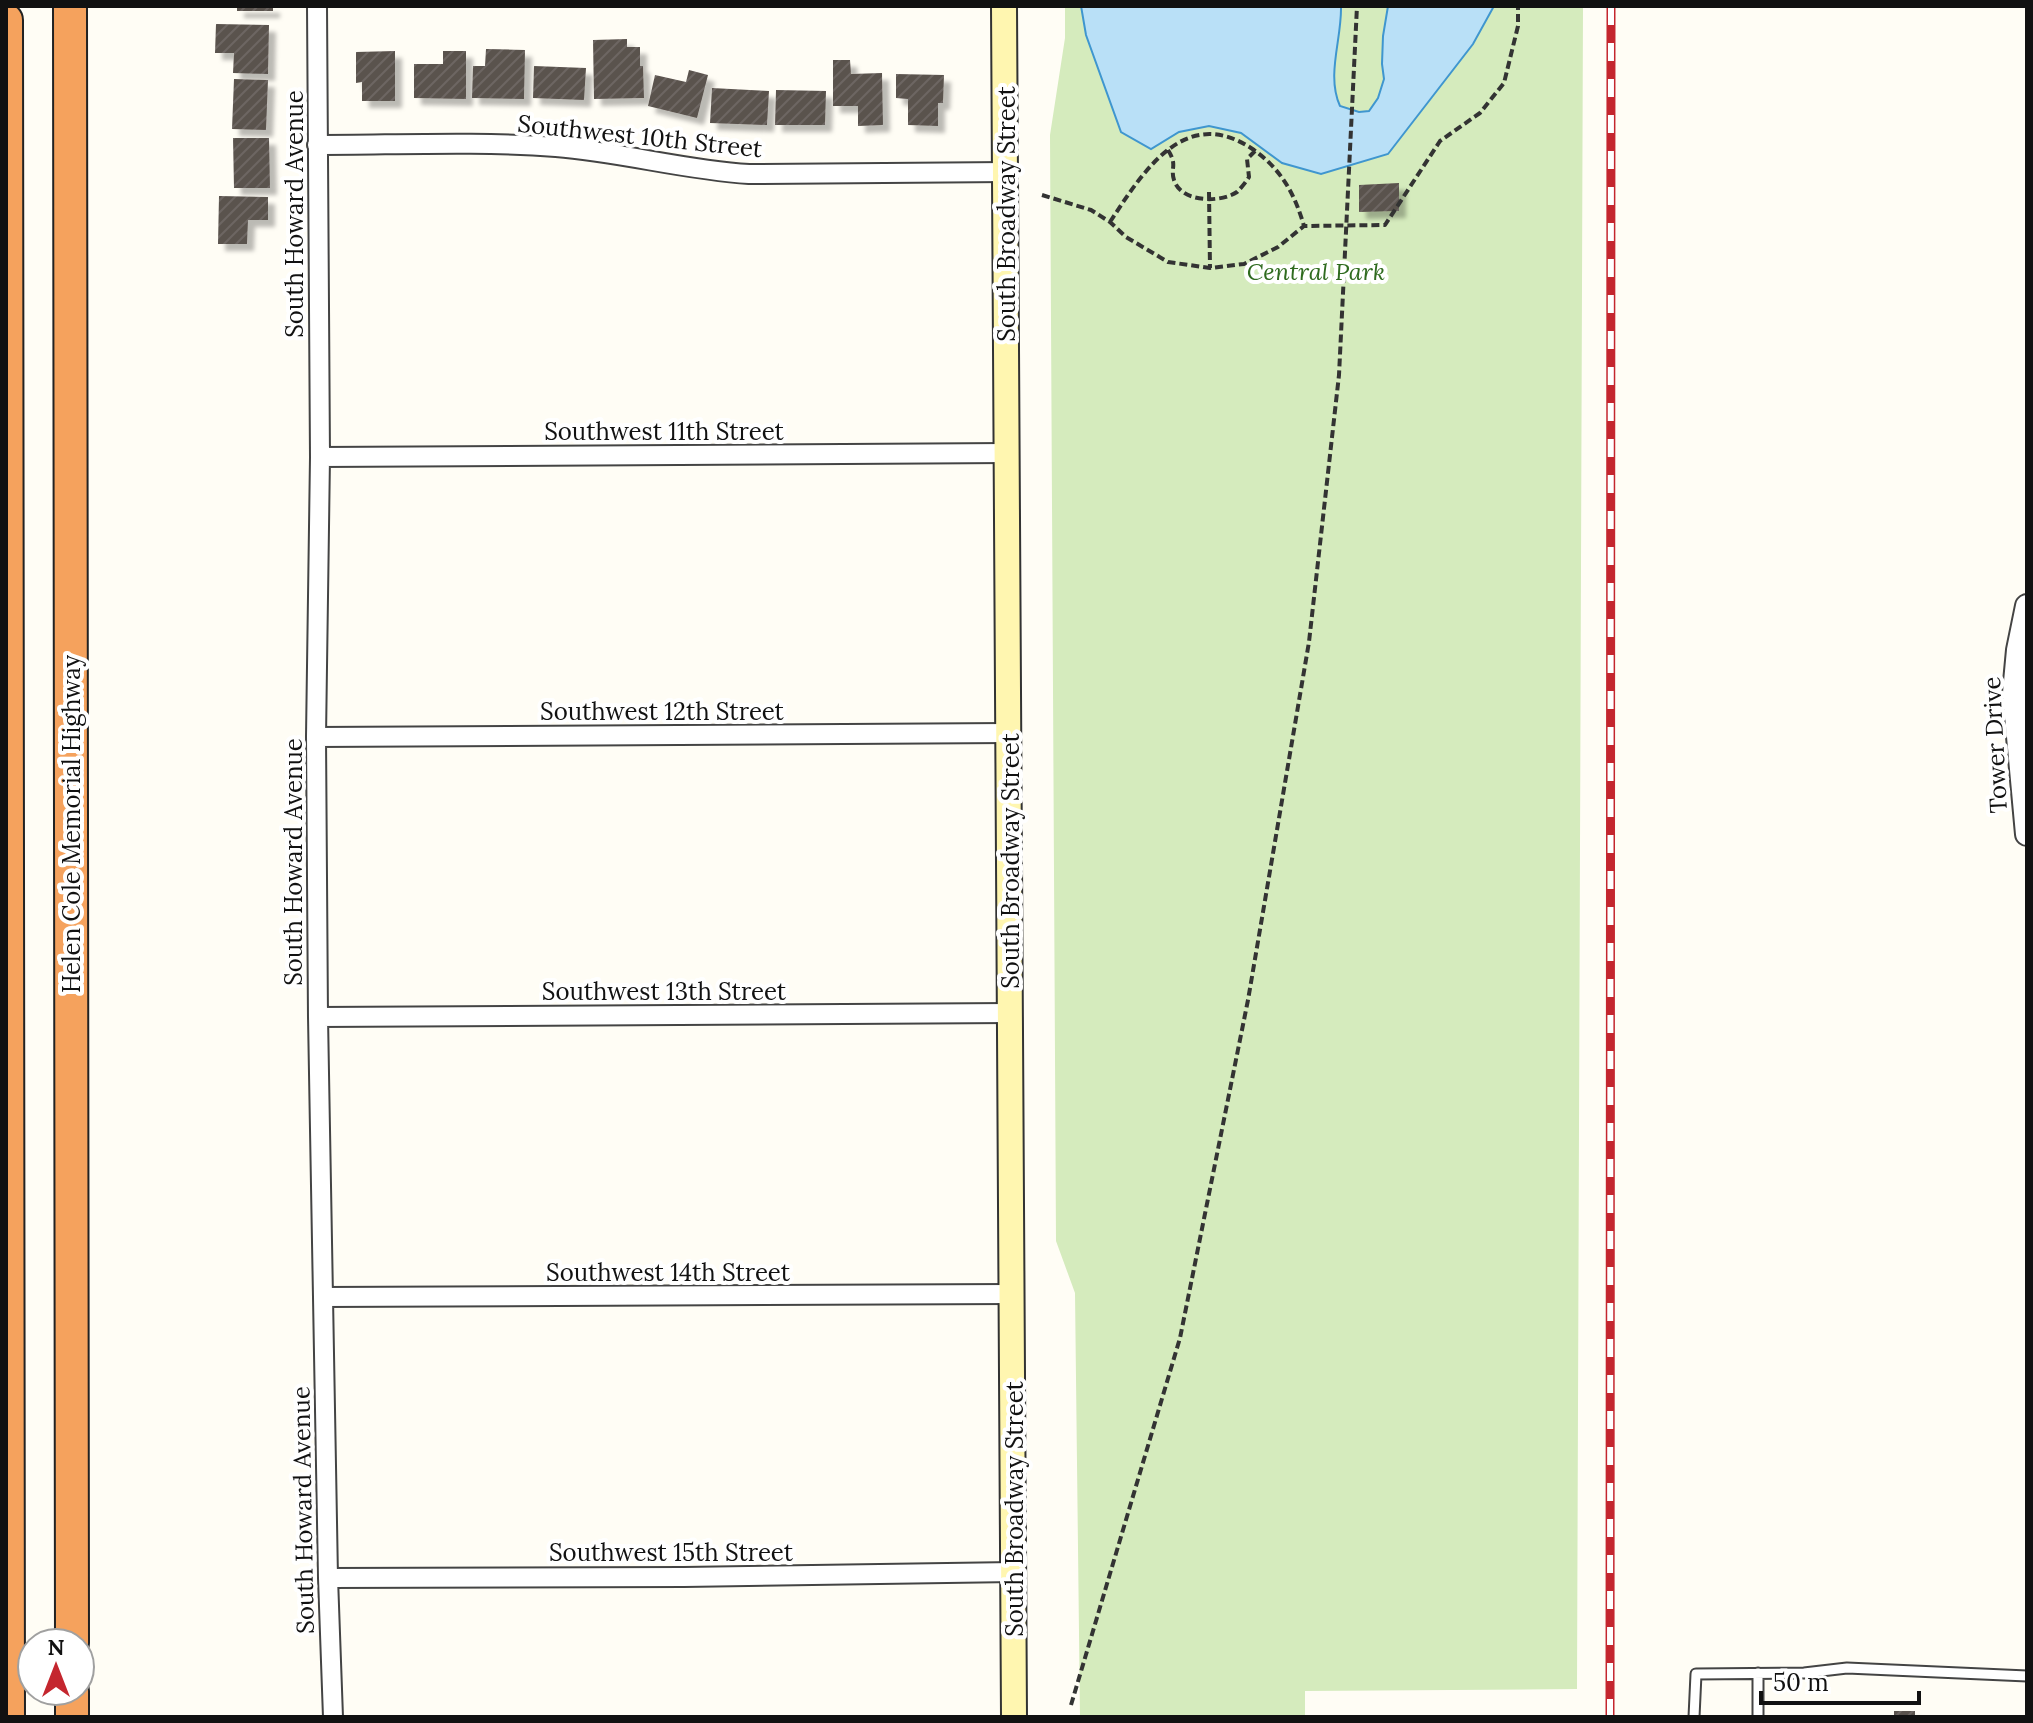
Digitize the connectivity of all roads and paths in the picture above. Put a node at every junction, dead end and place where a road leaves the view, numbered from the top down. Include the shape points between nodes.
1 (70, 6) edge
2 (317, 6) edge
3 (1004, 6) edge
4 (1357, 6) edge
5 (1518, 6) edge
6 (6, 20) edge
7 (317, 145) junction
8 (1168, 150) junction
9 (1255, 151) junction
10 (1007, 172) junction
11 (1209, 192) dead end
12 (1042, 195) dead end
13 (1209, 199) junction
14 (1110, 222) junction
15 (1304, 226) junction
16 (1346, 226) junction
17 (1210, 268) junction
18 (1008, 453) junction
19 (320, 457) junction
20 (2027, 606) edge
21 (1009, 733) junction
22 (316, 737) junction
23 (2027, 834) edge
24 (1011, 1013) junction
25 (318, 1017) junction
26 (1013, 1294) junction
27 (323, 1297) junction
28 (1014, 1572) junction
29 (328, 1578) junction
30 (72, 1627) edge
31 (1758, 1673) junction
32 (2027, 1676) edge
33 (1071, 1705) dead end
34 (8, 1717) edge
35 (333, 1717) edge
36 (1014, 1717) edge
37 (1694, 1717) edge
38 (1758, 1717) edge

1 - 30 highway, Helen Cole Memorial Highway
2 - 7 street, South Howard Avenue
3 - 10 main road, South Broadway Street
4 - 16 path
5 - 16 path via 1504,83 1480,113 1440,141 1385,225
6 - 34 highway
7 - 10 street, Southwest 10th Street via 554,147 749,174
7 - 19 street, South Howard Avenue
8 - 9 path via 1207,132 1236,138
8 - 13 path via 1182,192
8 - 14 path via 1137,180
9 - 13 path via 1247,159 1249,177 1236,192
9 - 15 path via 1284,179
10 - 18 main road, South Broadway Street
11 - 13 path
12 - 14 path via 1091,210
13 - 17 path
14 - 17 path via 1168,262
15 - 16 path
15 - 17 path via 1244,264
16 - 33 path via 1339,375 1309,642 1248,1000 1180,1338
18 - 19 street, Southwest 11th Street
18 - 21 main road, South Broadway Street
19 - 22 street, South Howard Avenue
20 - 23 street, Tower Drive via 2014,693
21 - 22 street, Southwest 12th Street
21 - 24 main road, South Broadway Street
22 - 25 street, South Howard Avenue
24 - 25 street, Southwest 13th Street
24 - 26 main road, South Broadway Street
25 - 27 street, South Howard Avenue
26 - 27 street, Southwest 14th Street
26 - 28 main road, South Broadway Street
27 - 29 street, South Howard Avenue
28 - 29 street, Southwest 15th Street
28 - 36 main road, South Broadway Street
29 - 35 street, South Howard Avenue
31 - 32 lane via 1847,1668
31 - 37 lane via 1696,1674
31 - 38 lane

